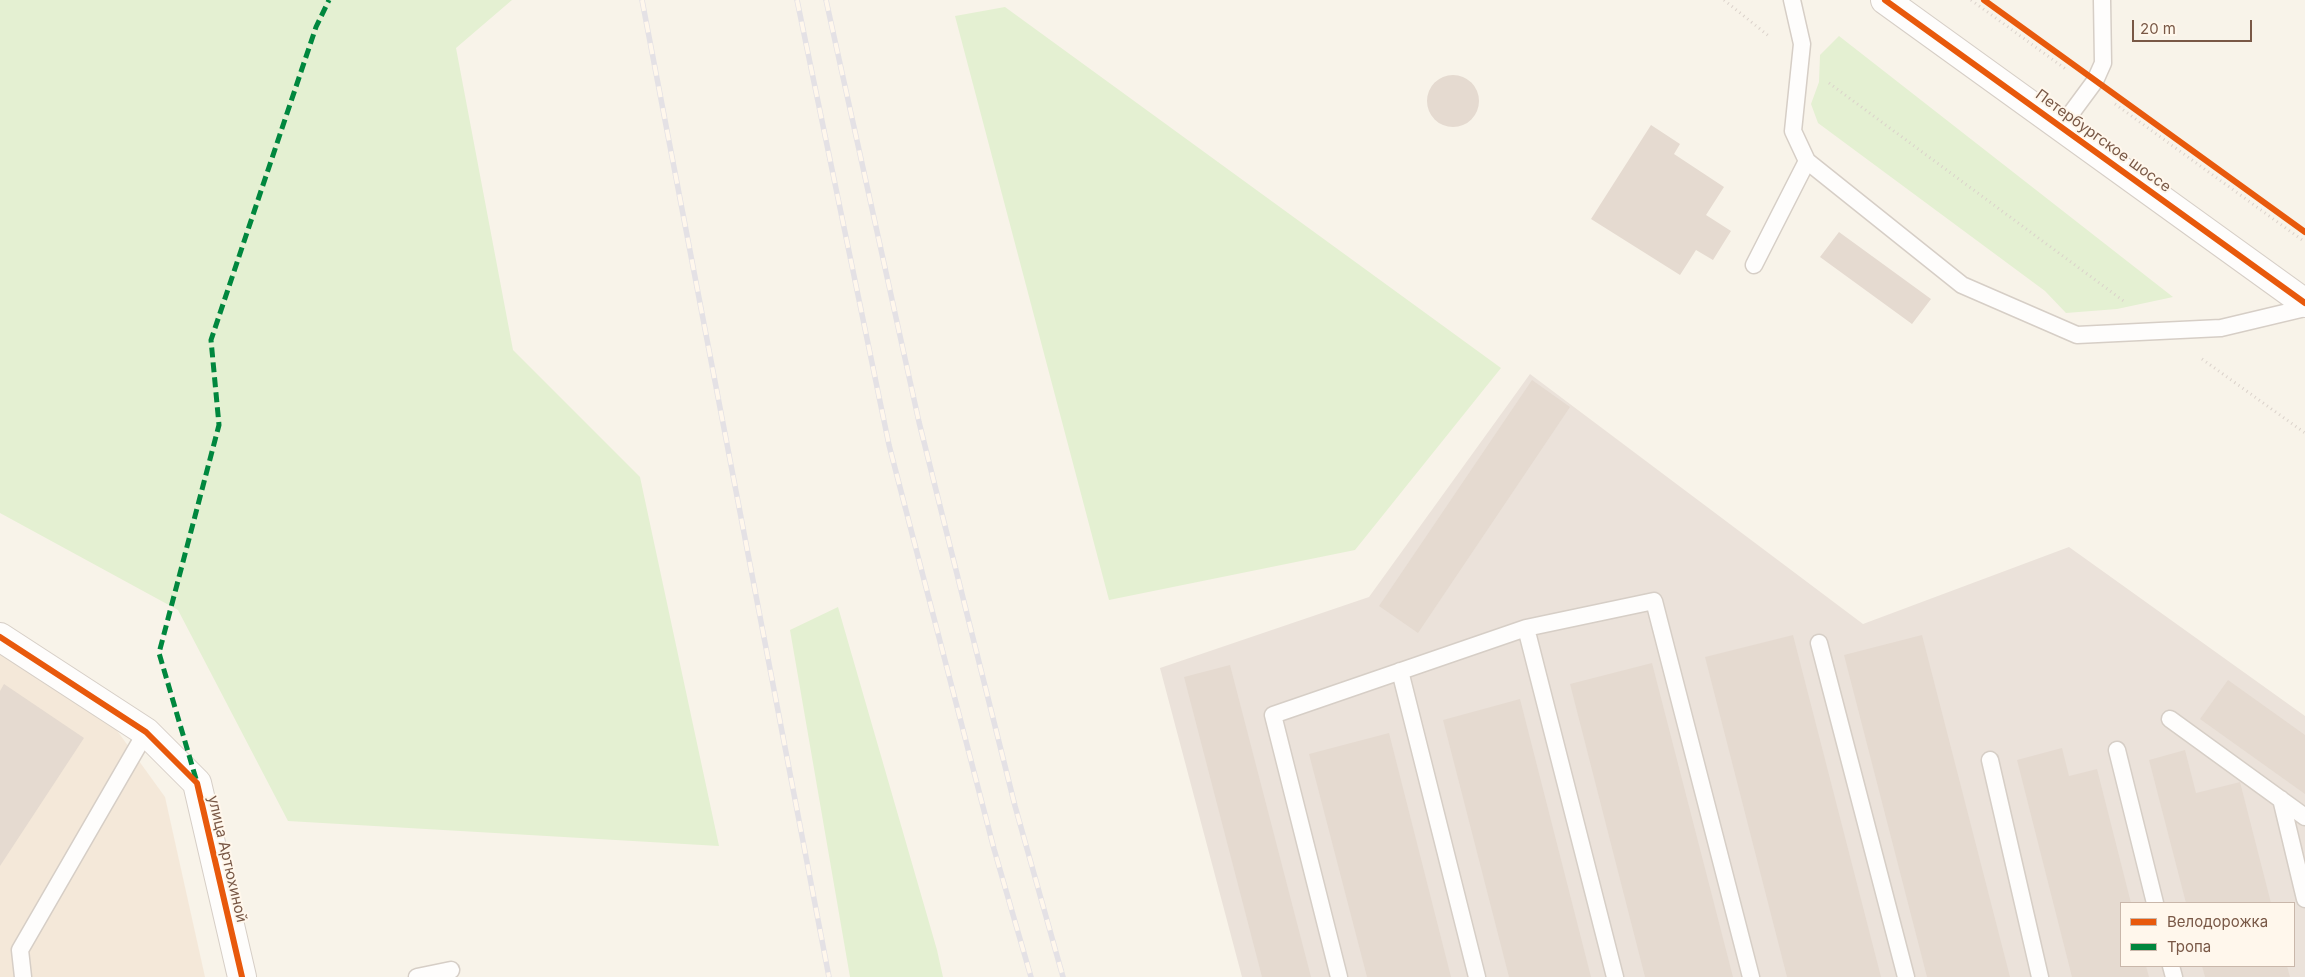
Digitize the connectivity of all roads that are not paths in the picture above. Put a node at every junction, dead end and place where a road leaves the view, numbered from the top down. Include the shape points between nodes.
1 (1792, 0) edge
2 (1886, 0) edge
3 (2102, 0) edge
4 (2061, 126) junction
5 (1807, 161) junction
6 (1754, 265) dead end
7 (2305, 303) edge
8 (2305, 308) edge
9 (1526, 628) junction
10 (0, 637) edge
11 (1819, 643) dead end
12 (1400, 671) junction
13 (2170, 719) dead end
14 (146, 732) junction
15 (2117, 750) dead end
16 (1990, 760) dead end
17 (2281, 799) junction
18 (2305, 817) edge
19 (2305, 899) edge
20 (2155, 902) edge
21 (451, 970) dead end
22 (23, 977) edge
23 (242, 977) edge
24 (417, 977) edge
25 (1339, 977) edge
26 (1477, 977) edge
27 (1615, 977) edge
28 (1751, 977) edge
29 (1906, 977) edge
30 (2040, 977) edge

1 - 5 lane via 1802,44 1793,131
2 - 4 street, Петербургское шоссе
3 - 4 lane via 2103,63 2093,84
4 - 7 street, Петербургское шоссе
5 - 6 lane
5 - 8 lane via 1962,285 2077,335 2221,328
9 - 12 lane
9 - 27 lane
9 - 28 lane via 1654,601
10 - 14 street, улица Артюхиной
11 - 29 lane
12 - 25 lane via 1273,715
12 - 26 lane
13 - 17 lane
14 - 22 lane via 20,950
14 - 23 street, улица Артюхиной via 197,783
15 - 20 lane
16 - 30 lane
17 - 18 lane
17 - 19 lane
21 - 24 lane

